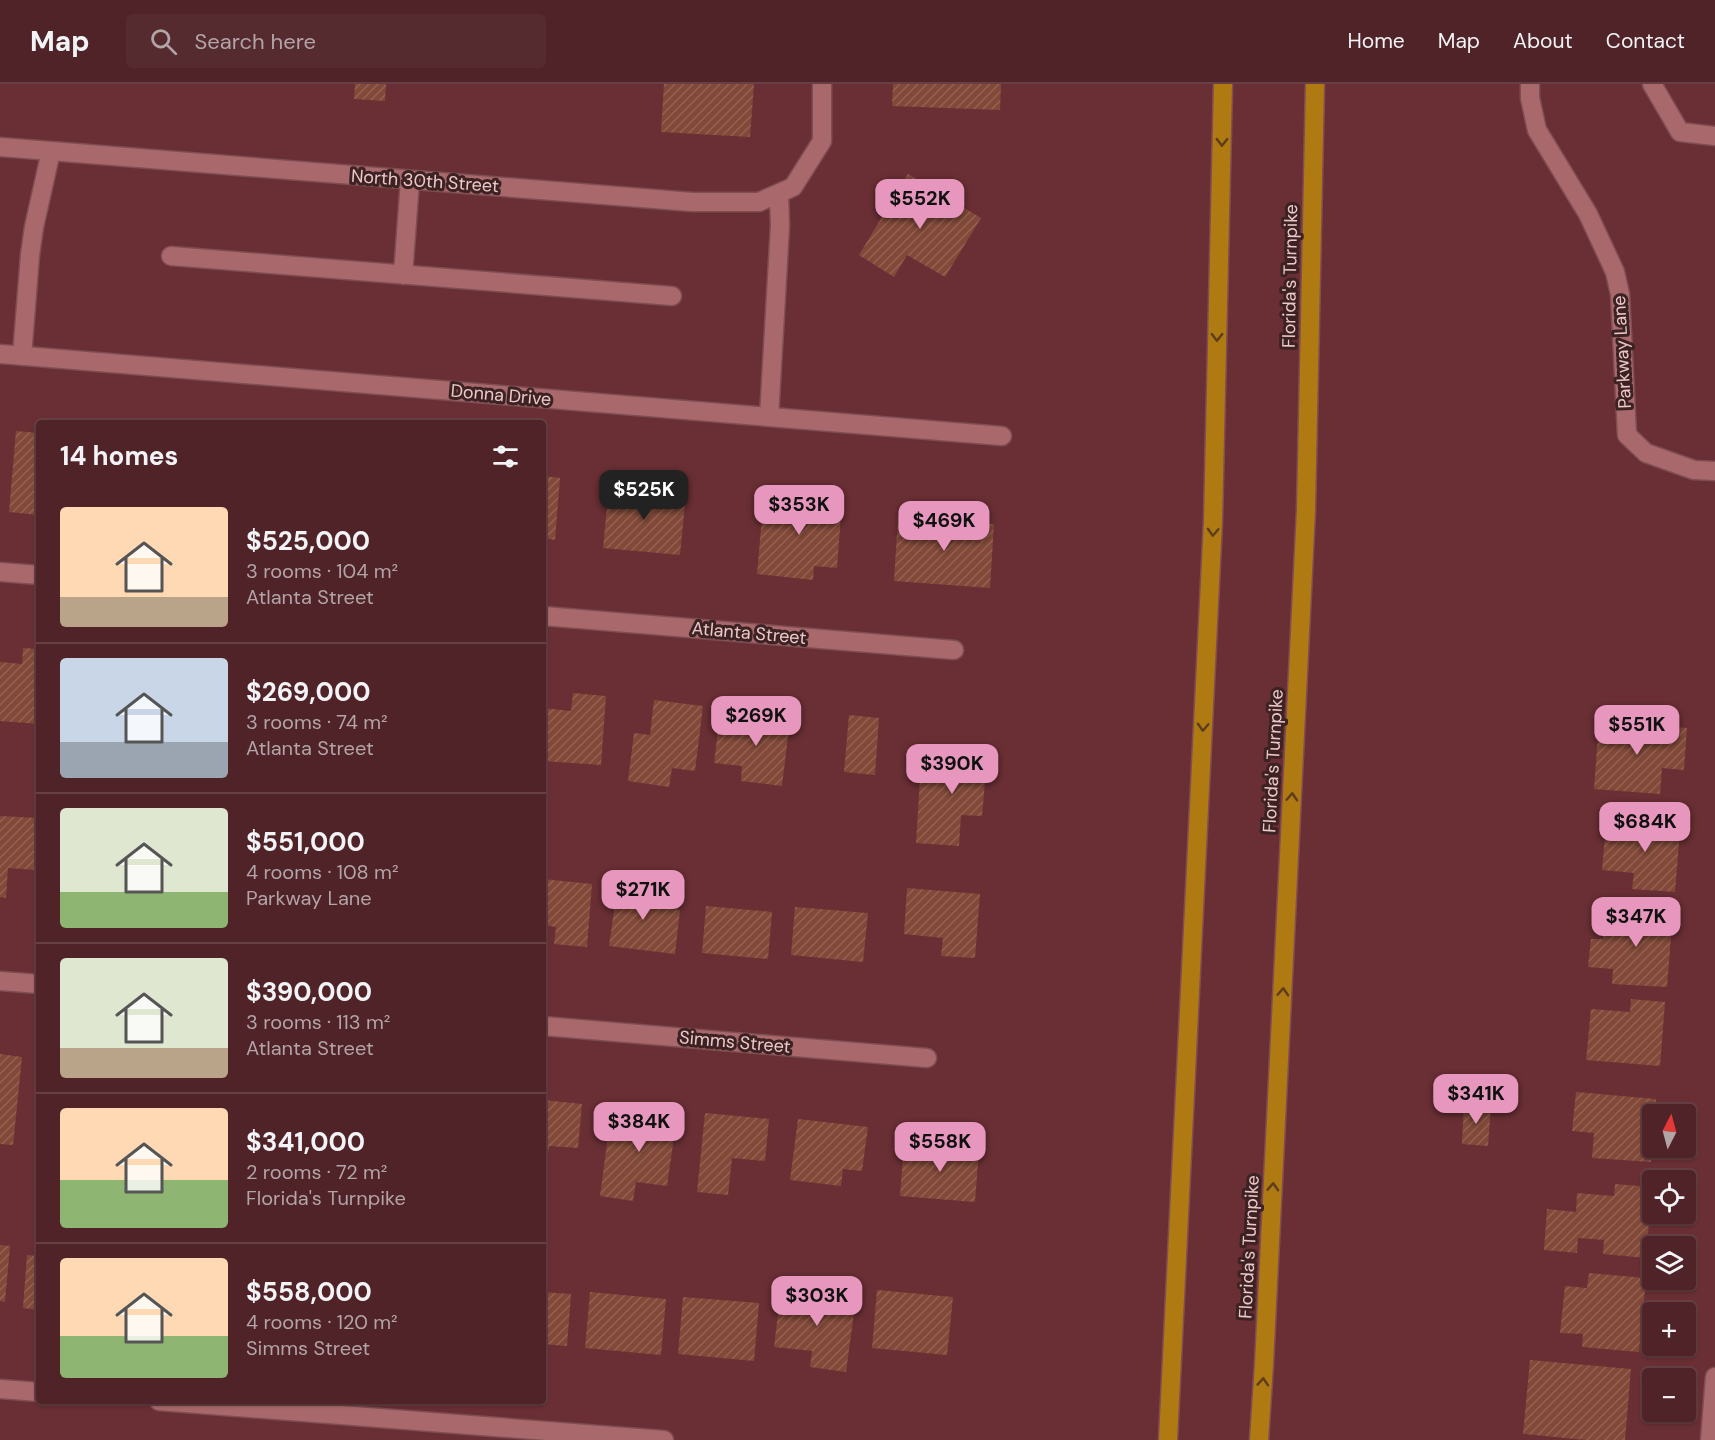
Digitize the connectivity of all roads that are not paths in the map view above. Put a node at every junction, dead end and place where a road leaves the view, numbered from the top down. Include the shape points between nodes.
1 (822, 84) edge
2 (1223, 84) edge
3 (1315, 84) edge
4 (1530, 84) edge
5 (1652, 84) edge
6 (1715, 136) edge
7 (0, 147) edge
8 (51, 151) junction
9 (410, 180) junction
10 (779, 193) junction
11 (171, 256) dead end
12 (403, 275) junction
13 (672, 297) dead end
14 (0, 354) edge
15 (22, 356) junction
16 (769, 417) junction
17 (1002, 436) dead end
18 (1715, 471) edge
19 (0, 572) edge
20 (36, 575) edge
21 (546, 616) edge
22 (954, 650) dead end
23 (0, 981) edge
24 (36, 984) edge
25 (546, 1026) edge
26 (927, 1058) dead end
27 (1715, 1377) edge
28 (0, 1389) edge
29 (36, 1392) edge
30 (198, 1404) edge
31 (664, 1440) edge
32 (1168, 1440) edge
33 (1259, 1440) edge
34 (1710, 1440) edge

1 - 10 street, North 30th Street via 822,141 793,187
2 -> 32 highway via 1213,521
33 -> 3 highway, Florida's Turnpike via 1306,510
4 - 18 street, Parkway Lane via 1537,130 1588,214 1615,272 1620,294 1627,435 1646,453 1694,470
5 - 6 street via 1680,132
7 - 8 street, North 30th Street
8 - 9 street, North 30th Street
8 - 15 street via 30,255
9 - 10 street, North 30th Street via 692,202 759,202
9 - 12 street
10 - 16 street
11 - 12 street
12 - 13 street
14 - 15 street, Donna Drive
15 - 16 street, Donna Drive
16 - 17 street, Donna Drive
19 - 20 street
21 - 22 street, Atlanta Street
23 - 24 street
25 - 26 street, Simms Street
27 - 34 street
28 - 29 street
30 - 31 street

